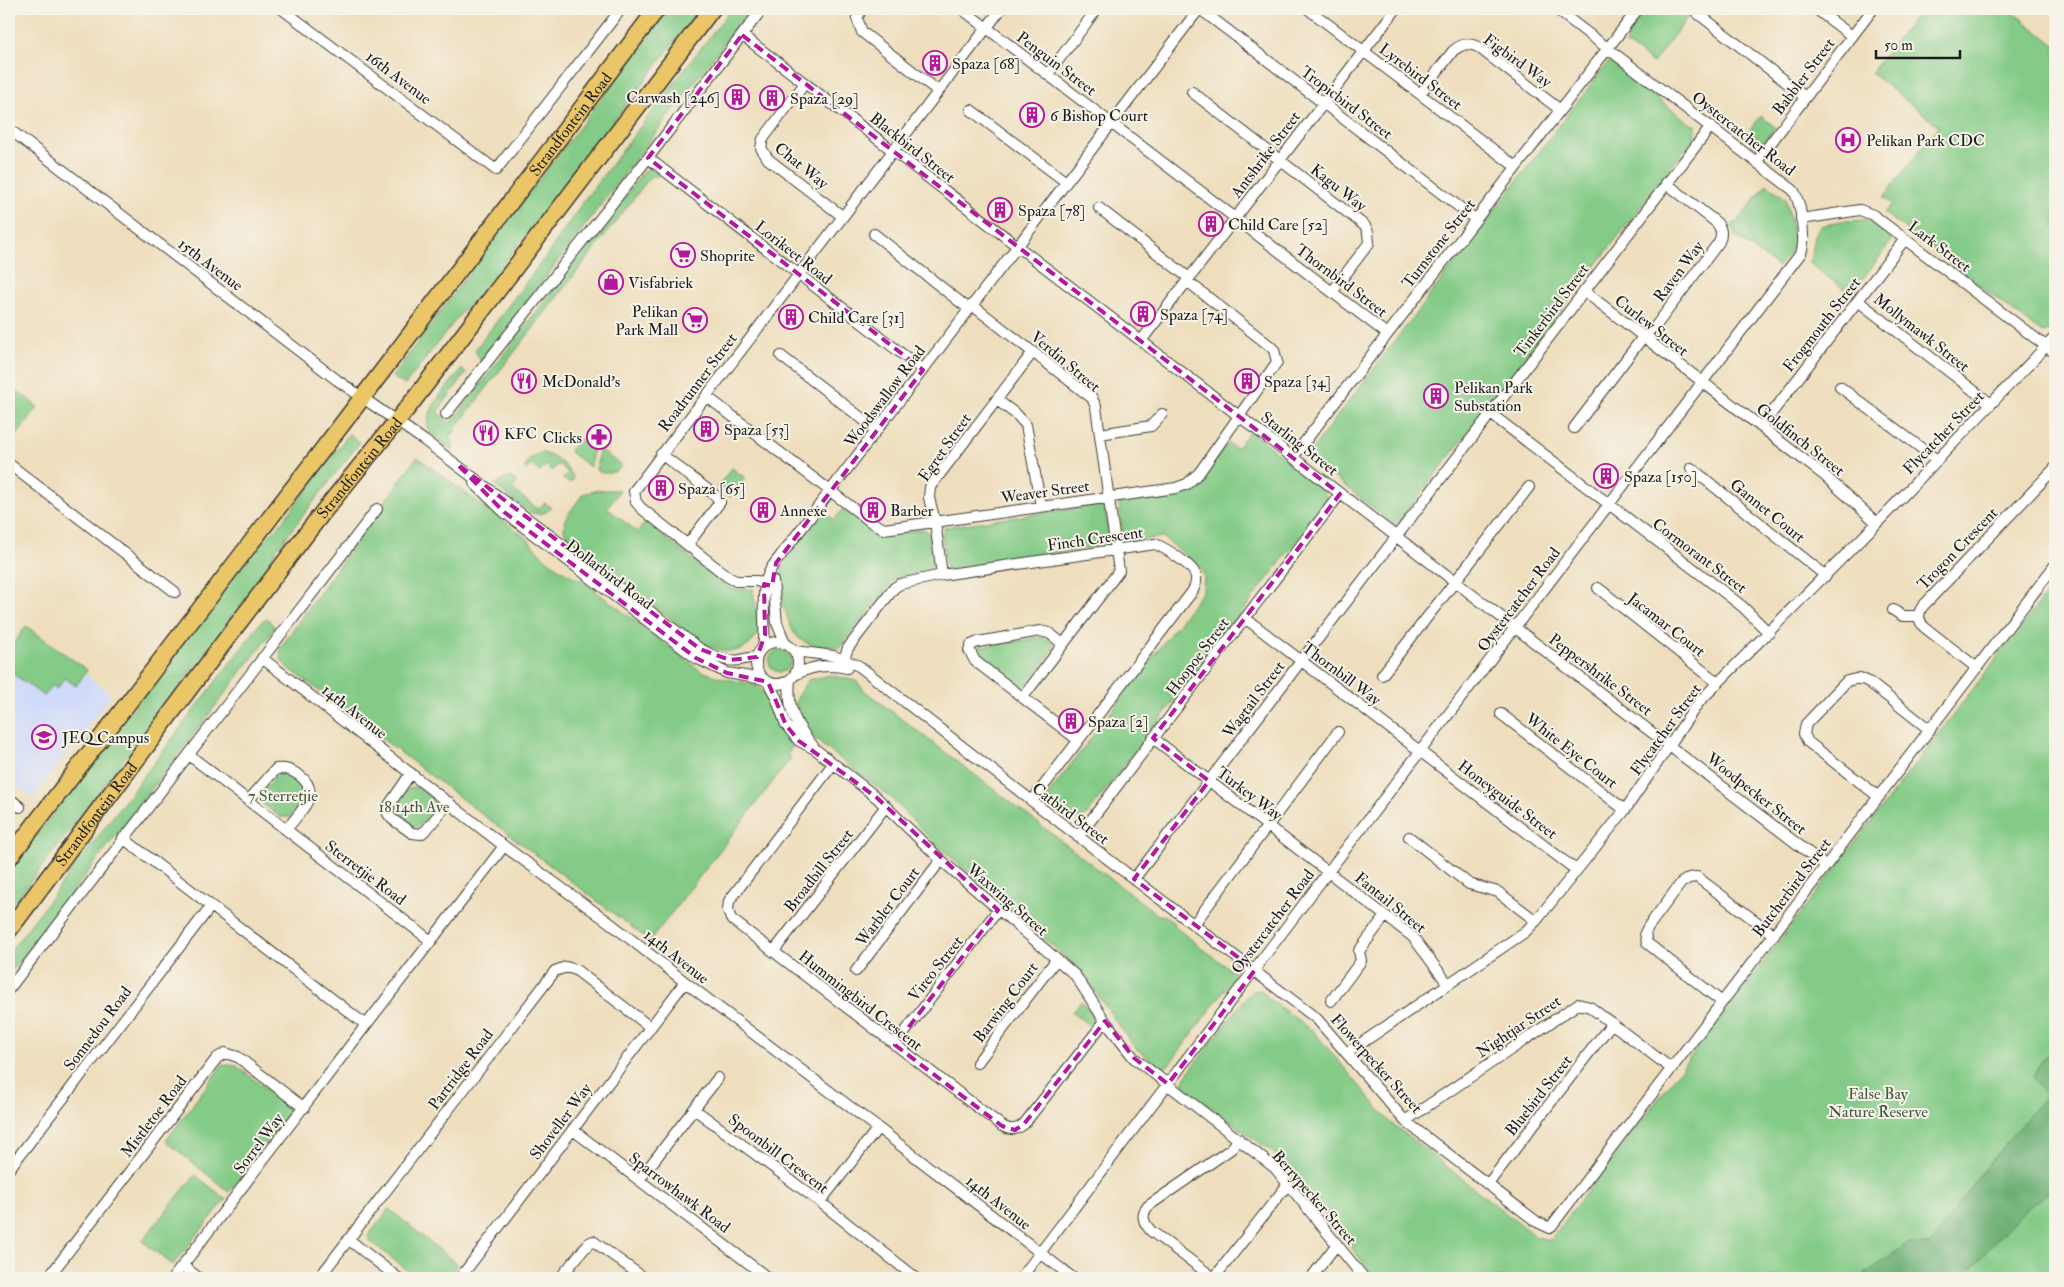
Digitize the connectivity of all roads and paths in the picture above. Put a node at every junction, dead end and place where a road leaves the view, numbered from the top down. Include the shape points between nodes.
1 (282, 9) edge
2 (620, 9) edge
3 (657, 9) edge
4 (712, 9) edge
5 (762, 9) edge
6 (862, 9) edge
7 (962, 9) edge
8 (1001, 9) edge
9 (1097, 9) edge
10 (1199, 9) edge
11 (1308, 9) edge
12 (1396, 9) edge
13 (1556, 9) edge
14 (1638, 9) edge
15 (1816, 9) edge
16 (1873, 9) edge
17 (1696, 12) dead end
18 (986, 28) junction
19 (742, 35) junction
20 (1852, 36) junction
21 (1608, 48) junction
22 (1364, 51) junction
23 (1048, 74) junction
24 (805, 83) junction
25 (938, 91) junction
26 (1192, 92) dead end
27 (1420, 94) junction
28 (1805, 96) junction
29 (1323, 103) junction
30 (1559, 109) junction
31 (971, 110) dead end
32 (1111, 123) junction
33 (1711, 126) junction
34 (9, 129) edge
35 (893, 151) junction
36 (648, 158) junction
37 (1280, 160) junction
38 (1757, 162) junction
39 (1516, 167) junction
40 (1066, 182) junction
41 (1666, 183) junction
42 (1099, 208) dead end
43 (842, 216) junction
44 (1235, 218) junction
45 (1475, 219) junction
46 (1801, 219) junction
47 (874, 234) dead end
48 (1905, 238) junction
49 (1017, 246) junction
50 (798, 274) junction
51 (1188, 279) junction
52 (1584, 291) junction
53 (1332, 292) junction
54 (1858, 301) junction
55 (971, 307) junction
56 (1387, 334) junction
57 (2055, 336) edge
58 (1644, 338) junction
59 (1141, 341) junction
60 (2046, 346) junction
61 (1033, 352) junction
62 (2055, 353) edge
63 (781, 356) dead end
64 (923, 370) junction
65 (1702, 383) junction
66 (1840, 387) dead end
67 (363, 396) junction
68 (706, 396) junction
69 (997, 400) junction
70 (1991, 404) junction
71 (446, 414) dead end
72 (1162, 414) dead end
73 (1491, 414) junction
74 (1239, 415) junction
75 (396, 421) junction
76 (1761, 427) junction
77 (1574, 428) dead end
78 (877, 430) junction
79 (1100, 434) junction
80 (661, 454) junction
81 (1293, 458) junction
82 (1937, 460) junction
83 (9, 464) edge
84 (456, 464) junction
85 (1691, 468) dead end
86 (2055, 468) edge
87 (1529, 487) dead end
88 (831, 491) junction
89 (1340, 494) junction
90 (1110, 497) junction
91 (1609, 504) junction
92 (1041, 506) junction
93 (377, 509) dead end
94 (935, 521) junction
95 (1877, 523) junction
96 (1396, 537) junction
97 (688, 544) junction
98 (1116, 551) junction
99 (2055, 565) edge
100 (942, 575) junction
101 (1826, 576) junction
102 (1456, 582) junction
103 (768, 585) junction
104 (1598, 588) dead end
105 (175, 592) dead end
106 (1893, 610) dead end
107 (1919, 616) junction
108 (1245, 618) junction
109 (1515, 628) junction
110 (1769, 633) junction
111 (785, 643) junction
112 (1063, 644) junction
113 (763, 647) junction
114 (795, 651) junction
115 (757, 657) junction
116 (262, 658) junction
117 (1301, 661) junction
118 (843, 663) junction
119 (1977, 668) junction
120 (1382, 675) dead end
121 (792, 678) junction
122 (765, 680) junction
123 (1718, 683) junction
124 (1023, 697) junction
125 (1500, 714) dead end
126 (1930, 730) junction
127 (1338, 732) dead end
128 (1153, 738) junction
129 (1078, 740) junction
130 (1670, 745) junction
131 (815, 749) junction
132 (1421, 751) junction
133 (189, 754) junction
134 (833, 764) junction
135 (411, 773) junction
136 (1209, 781) junction
137 (1878, 797) junction
138 (9, 798) edge
139 (248, 801) junction
140 (1032, 801) junction
141 (449, 802) junction
142 (886, 806) junction
143 (20, 807) dead end
144 (1625, 810) junction
145 (1268, 826) junction
146 (286, 830) junction
147 (1078, 836) junction
148 (1409, 836) dead end
149 (124, 838) junction
150 (504, 846) junction
151 (9, 858) edge
152 (941, 860) junction
153 (1826, 866) junction
154 (1576, 870) junction
155 (1328, 872) junction
156 (1134, 880) junction
157 (211, 906) junction
158 (998, 910) junction
159 (1385, 916) junction
160 (1536, 921) junction
161 (1194, 924) junction
162 (9, 930) edge
163 (1774, 935) junction
164 (431, 941) junction
165 (774, 951) junction
166 (1056, 960) junction
167 (1254, 970) junction
168 (856, 971) dead end
169 (685, 982) junction
170 (1448, 984) junction
171 (9, 988) edge
172 (1332, 1001) dead end
173 (1722, 1002) junction
174 (1105, 1021) junction
175 (1612, 1024) junction
176 (366, 1025) junction
177 (650, 1027) junction
178 (895, 1045) junction
179 (1347, 1053) junction
180 (977, 1063) dead end
181 (1672, 1069) junction
182 (718, 1078) dead end
183 (1168, 1084) junction
184 (304, 1108) junction
185 (694, 1109) junction
186 (1405, 1121) junction
187 (878, 1128) junction
188 (573, 1130) junction
189 (1239, 1140) junction
190 (9, 1170) edge
191 (639, 1180) junction
192 (1288, 1184) junction
193 (1488, 1184) junction
194 (820, 1202) junction
195 (1550, 1228) joint
196 (348, 1239) junction
197 (1337, 1244) junction
198 (1040, 1253) junction
199 (183, 1266) junction
200 (765, 1277) edge
201 (48, 1278) edge
202 (173, 1278) edge
203 (199, 1278) edge
204 (319, 1278) edge
205 (398, 1278) edge
206 (460, 1278) edge
207 (560, 1278) edge
208 (644, 1278) edge
209 (916, 1278) edge
210 (1021, 1278) edge
211 (1073, 1278) edge
212 (1214, 1278) edge
213 (1310, 1278) edge
214 (1364, 1278) edge

1 - 2 street, 16th Avenue via 496,170
3 - 67 main road, Strandfontein Road
4 - 75 main road, Strandfontein Road
5 - 19 street
6 - 25 street via 857,18 862,32
7 - 18 street, Penguin Street
8 - 18 street, Roadrunner Street
9 - 23 street
10 - 29 street, Tropicbird Street
10 - 32 street, Woodswallow Road
11 - 22 street, Lyrebird Street
12 - 22 street, Antshrike Street
13 - 21 street, Oystercatcher Road
14 - 21 street, Turnstone Street
15 - 20 street
16 - 20 street, Babbler Street
17 - 28 street
18 - 23 street, Penguin Street
18 - 25 street, Roadrunner Street
19 - 24 street, Blackbird Street
19 - 36 street
20 - 28 street, Babbler Street
21 - 30 street, Turnstone Street
21 - 33 street, Oystercatcher Road
22 - 27 street, Lyrebird Street
22 - 29 street, Antshrike Street
23 - 32 street, Penguin Street
24 - 35 street, Blackbird Street
24 - 43 street, Chat Way via 763,139 761,148 768,159
25 - 35 street, Roadrunner Street
26 - 37 street, Kagu Way
27 - 30 street, Figbird Way via 1453,51 1467,43 1478,46
27 - 39 street, Lyrebird Street
28 - 38 street, Babbler Street
29 - 37 street, Antshrike Street
29 - 45 street, Tropicbird Street
30 - 39 street, Turnstone Street
31 - 40 street
32 - 40 street, Woodswallow Road
32 - 44 street, Thornbird Street
33 - 38 street, Oystercatcher Road
33 - 41 street, Tinkerbird Street
34 - 67 street, 15th Avenue via 337,380
35 - 43 street, Roadrunner Street
35 - 49 street, Blackbird Street
36 - 50 street, Lorikeet Road
36 - 71 street
37 - 44 street, Antshrike Street
37 - 53 street, Kagu Way via 1368,232 1369,243
38 - 46 street, Oystercatcher Road via 1793,190
39 - 45 street, Turnstone Street
40 - 49 street, Woodswallow Road
41 - 52 street, Tinkerbird Street
41 - 58 street, Raven Way via 1717,223 1722,234
42 - 51 street
43 - 50 street, Roadrunner Street
44 - 51 street, Antshrike Street
44 - 53 street, Thornbird Street
45 - 56 street, Turnstone Street
46 - 48 street, Lark Street via 1860,210
46 - 65 street, Oystercatcher Road via 1804,239 1801,253
47 - 55 street, Verdin Street
48 - 54 street, Frogmouth Street
48 - 60 street, Lark Street
49 - 55 street, Woodswallow Road
49 - 59 street, Starling Street
50 - 64 street, Lorikeet Road
50 - 68 street, Roadrunner Street
51 - 59 street, Antshrike Street
51 - 74 street, Weaver Street via 1266,342 1277,357 1272,371
52 - 58 street, Curlew Street
52 - 73 street, Tinkerbird Street
53 - 56 street, Thornbird Street
54 - 70 street, Mollymawk Street
54 - 76 street, Frogmouth Street
55 - 61 street, Verdin Street
55 - 64 street, Woodswallow Road
56 - 81 street, Turnstone Street
57 - 60 street, Flycatcher Street
58 - 65 street, Curlew Street
58 - 77 street
59 - 74 street, Starling Street
60 - 62 street, Lark Street
60 - 70 street, Flycatcher Street
61 - 69 street, Egret Street
61 - 79 street, Verdin Street via 1092,398
63 - 78 street
64 - 78 street, Woodswallow Road
65 - 76 street, Goldfinch Street
65 - 91 street, Oystercatcher Road
66 - 82 street
67 - 75 street, 15th Avenue
67 - 151 main road, Strandfontein Road
68 - 80 street, Roadrunner Street
68 - 88 street, Weaver Street
69 - 92 street via 1026,425
69 - 94 street, Egret Street via 930,487 929,498
70 - 82 street, Flycatcher Street
72 - 79 street via 1151,426
73 - 91 street, Cormorant Street
73 - 96 street, Tinkerbird Street
74 - 81 street, Starling Street
74 - 90 street, Weaver Street via 1212,456 1187,484
75 - 84 street, Dollarbird Road
75 - 162 main road, Strandfontein Road via 230,634
76 - 95 street, Goldfinch Street via 1844,492
78 - 88 street, Woodswallow Road
79 - 90 street, Verdin Street
80 - 97 street, Roadrunner Street via 638,484 634,496 641,508
80 - 97 street via 720,502
81 - 89 street, Starling Street
82 - 95 street, Flycatcher Street
83 - 105 street
84 - 115 street, Dollarbird Road via 700,649 730,660
84 - 122 street, Dollarbird Road via 504,512 696,658 727,673
85 - 101 street, Gannet Court
86 - 107 street, Trogon Crescent via 1924,604
87 - 102 street
88 - 94 street, Weaver Street via 884,529
88 - 103 street, Woodswallow Road via 776,563
89 - 96 street, Starling Street
89 - 108 street, Hoopoe Street
90 - 92 street, Weaver Street
90 - 98 street, Verdin Street
91 - 109 street, Oystercatcher Road
91 - 110 street, Cormorant Street via 1743,607
92 - 94 street, Weaver Street
93 - 116 street
94 - 100 street, Egret Street
95 - 101 street, Flycatcher Street
96 - 102 street, Starling Street
96 - 117 street, Wagtail Street
97 - 103 street, Roadrunner Street via 731,579
98 - 100 street, Finch Crescent
98 - 112 street, Verdin Street via 1116,576
98 - 129 street, Finch Crescent via 1155,544 1163,547 1193,570 1196,584
99 - 119 street, Butcherbird Street
100 - 118 street, Finch Crescent via 894,588 848,648
101 - 110 street, Flycatcher Street
102 - 109 street, Starling Street
102 - 120 street
103 - 111 street, Woodswallow Road
103 - 113 street, Woodswallow Road
104 - 123 street, Jacamar Court
106 - 107 street via 1903,616
107 - 119 street, Trogon Crescent via 1924,628
108 - 117 street, Thornbill Way
108 - 128 street, Hoopoe Street
109 - 130 street, Peppershrike Street
109 - 132 street, Oystercatcher Road
110 - 123 street, Flycatcher Street
111 - 113 street via 774,642
111 - 114 street
112 - 124 street, Verdin Street
112 - 124 street via 1049,633 1040,631 971,645 970,653 975,661
113 - 115 street
114 - 118 street, Catbird Street via 826,654
114 - 121 street via 798,661
115 - 122 street via 756,668
116 - 133 street
116 - 135 street, 14th Avenue
117 - 132 street, Thornbill Way
117 - 136 street, Wagtail Street
118 - 121 street, Catbird Street via 807,668
118 - 140 street, Catbird Street via 872,676
119 - 126 street, Butcherbird Street
121 - 122 street via 779,684
121 - 131 street, Waxwing Street via 788,694 791,710
122 - 131 street, Waxwing Street via 776,696 786,725 799,741
123 - 130 street, Flycatcher Street via 1693,710
124 - 129 street
125 - 144 street, White Eye Court
126 - 137 street, Butcherbird Street
126 - 137 street via 1860,678 1847,681 1806,724 1804,734 1808,742
127 - 145 street
128 - 136 street, Turkey Way
128 - 147 street, Hoopoe Street
129 - 140 street, Finch Crescent
130 - 144 street, Flycatcher Street
130 - 153 street, Woodpecker Street
131 - 134 street, Waxwing Street
132 - 154 street, Honeyguide Street
132 - 155 street, Oystercatcher Road
133 - 139 street, Sterretjie Road
133 - 149 street
134 - 142 street, Waxwing Street
134 - 165 street, Hummingbird Crescent via 728,905 732,920
135 - 141 street, 14th Avenue
135 - 141 street via 389,805 388,814 392,819 412,833 421,834
136 - 145 street, Turkey Way
136 - 156 street, Wagtail Street
137 - 153 street, Butcherbird Street
138 - 143 street
139 - 146 street, Sterretjie Road
139 - 146 street via 276,769 288,769 303,779 310,787 311,795
140 - 147 street, Catbird Street
141 - 150 street, 14th Avenue
142 - 152 street, Waxwing Street
142 - 165 street, Broadbill Street
144 - 154 street, Flycatcher Street
145 - 155 street, Turkey Way
145 - 161 street
146 - 164 street, Sterretjie Road
147 - 156 street, Catbird Street
148 - 160 street via 1469,884 1498,892
149 - 157 street
149 - 171 street
150 - 164 street
150 - 169 street, 14th Avenue
152 - 158 street, Waxwing Street
152 - 168 street, Warbler Court
153 - 163 street, Butcherbird Street
154 - 160 street, Flycatcher Street
155 - 159 street, Fantail Street
155 - 167 street, Oystercatcher Road
156 - 161 street, Catbird Street
157 - 176 street
157 - 190 street, Sonnedou Road
158 - 166 street, Waxwing Street
158 - 178 street, Vireo Street
159 - 170 street, Fantail Street via 1413,937
159 - 172 street via 1359,951 1361,961
160 - 170 street, Flycatcher Street via 1525,932
161 - 167 street, Catbird Street
163 - 173 street, Butcherbird Street
163 - 173 street via 1697,878 1682,883 1648,926 1645,933 1647,943
164 - 176 street, Sorrel Way
165 - 178 street, Hummingbird Crescent
166 - 174 street, Waxwing Street via 1081,983
166 - 180 street, Barwing Court
167 - 179 street, Flowerpecker Street via 1317,1019
167 - 183 street, Oystercatcher Road
169 - 177 street, Shoveller Way
169 - 187 street, 14th Avenue
170 - 179 street, Flycatcher Street
173 - 181 street, Butcherbird Street
174 - 178 street, Hummingbird Crescent via 1024,1124 1015,1130 1002,1126
174 - 183 street, Waxwing Street via 1134,1058
175 - 181 street, Nightjar Street
175 - 186 street, Nightjar Street via 1590,1007 1578,1004
175 - 193 street, Bluebird Street
176 - 184 street, Sorrel Way
177 - 188 street, Shoveller Way
177 - 196 street, Partridge Road via 576,970 555,971
179 - 186 street, Flowerpecker Street
181 - 195 street, Butcherbird Street
182 - 185 street
183 - 189 street, Berrypecker Street
183 - 198 street, Oystercatcher Road
184 - 199 street, Sorrel Way
184 - 201 street, Mistletoe Road via 238,1057 229,1053 217,1058
185 - 191 street
185 - 194 street, Spoonbill Crescent
186 - 193 street, Flowerpecker Street
187 - 194 street
187 - 198 street, 14th Avenue
188 - 191 street, Sparrowhawk Road
188 - 206 street, Shoveller Way
189 - 192 street, Berrypecker Street via 1275,1168
189 - 212 street via 1231,1149 1148,1206 1144,1214 1151,1232
191 - 200 street, Sparrowhawk Road
192 - 197 street, Berrypecker Street
192 - 212 street
193 - 195 street, Flowerpecker Street via 1537,1222
194 - 209 street, Spoonbill Crescent
196 - 204 street, Partridge Road
196 - 205 street
197 - 213 street
197 - 214 street, Berrypecker Street
198 - 210 street, Oystercatcher Road
198 - 211 street, 14th Avenue
199 - 202 street, Sorrel Way
199 - 203 street
207 - 208 street via 593,1241

